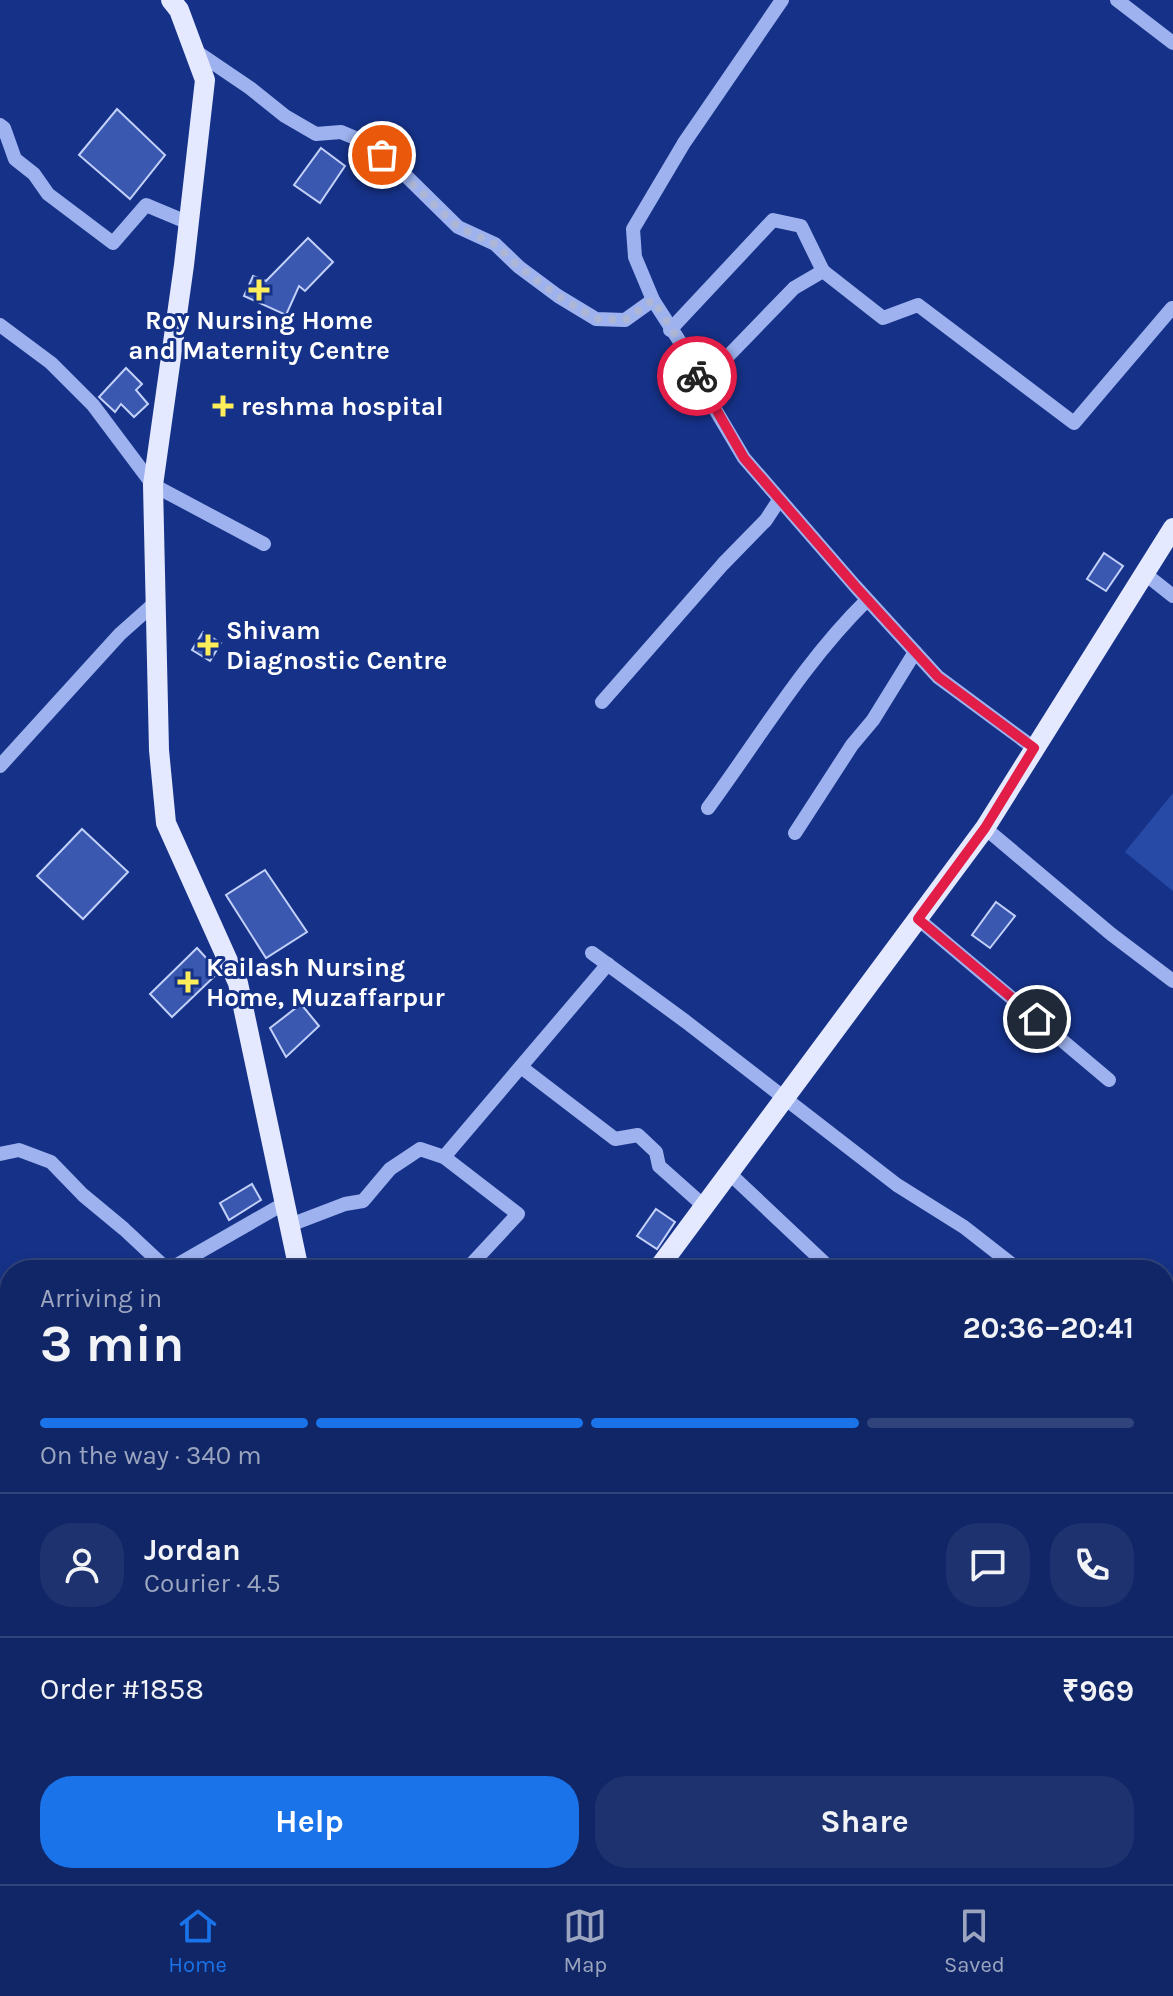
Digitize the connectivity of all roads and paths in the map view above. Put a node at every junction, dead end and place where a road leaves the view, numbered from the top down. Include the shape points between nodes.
1 (171, 0) edge
2 (782, 0) edge
3 (1122, 2) edge
4 (1173, 43) edge
5 (194, 50) junction
6 (0, 125) edge
7 (189, 223) junction
8 (823, 271) junction
9 (653, 300) junction
10 (1170, 307) edge
11 (0, 325) edge
12 (670, 330) junction
13 (701, 384) junction
14 (153, 485) junction
15 (779, 500) junction
16 (1173, 528) edge
17 (264, 544) dead end
18 (1144, 573) junction
19 (1173, 596) edge
20 (867, 600) junction
21 (156, 602) junction
22 (915, 652) junction
23 (602, 702) dead end
24 (1034, 748) junction
25 (0, 766) edge
26 (708, 808) dead end
27 (985, 828) junction
28 (795, 833) dead end
29 (918, 919) junction
30 (592, 953) dead end
31 (608, 964) junction
32 (1173, 981) edge
33 (521, 1067) junction
34 (1109, 1080) dead end
35 (784, 1098) junction
36 (0, 1154) edge
37 (444, 1157) junction
38 (729, 1173) junction
39 (285, 1203) junction
40 (704, 1206) junction
41 (290, 1225) junction
42 (157, 1260) edge
43 (185, 1260) edge
44 (297, 1260) edge
45 (475, 1260) edge
46 (664, 1260) edge
47 (821, 1260) edge
48 (1006, 1260) edge

1 - 5 main road
2 - 9 street via 684,143 633,229 635,257
3 - 4 street
5 - 7 main road via 205,80
5 - 9 street via 316,134 341,132 367,143 458,227 495,244 558,296 596,319 625,320
6 - 7 street via 15,159 48,194 113,243 146,205
7 - 14 main road
8 - 10 street via 883,318 918,305 1074,423
8 - 12 street via 801,226 773,220
8 - 13 street via 794,288
9 - 12 street
11 - 14 street via 51,363 93,405
12 - 13 street
13 - 15 street via 744,458
14 - 17 street
14 - 21 main road
15 - 20 street
15 - 23 street
16 - 18 main road
18 - 19 street
18 - 24 main road
20 - 22 street
20 - 26 street via 827,640
21 - 25 street via 120,634
21 - 39 main road via 166,823 238,983
22 - 24 street via 938,677
22 - 28 street
24 - 27 main road
27 - 29 main road
27 - 32 street
29 - 34 street
29 - 35 main road
30 - 31 street
31 - 33 street
31 - 35 street
33 - 37 street
33 - 40 street via 615,1139 638,1135 656,1152 659,1166
35 - 38 main road
35 - 48 street
36 - 42 street via 19,1150 51,1162
37 - 41 street via 420,1149 390,1169 363,1201
37 - 45 street via 518,1214
38 - 40 main road
38 - 47 street
39 - 41 main road
39 - 43 street
40 - 46 main road
41 - 44 main road

